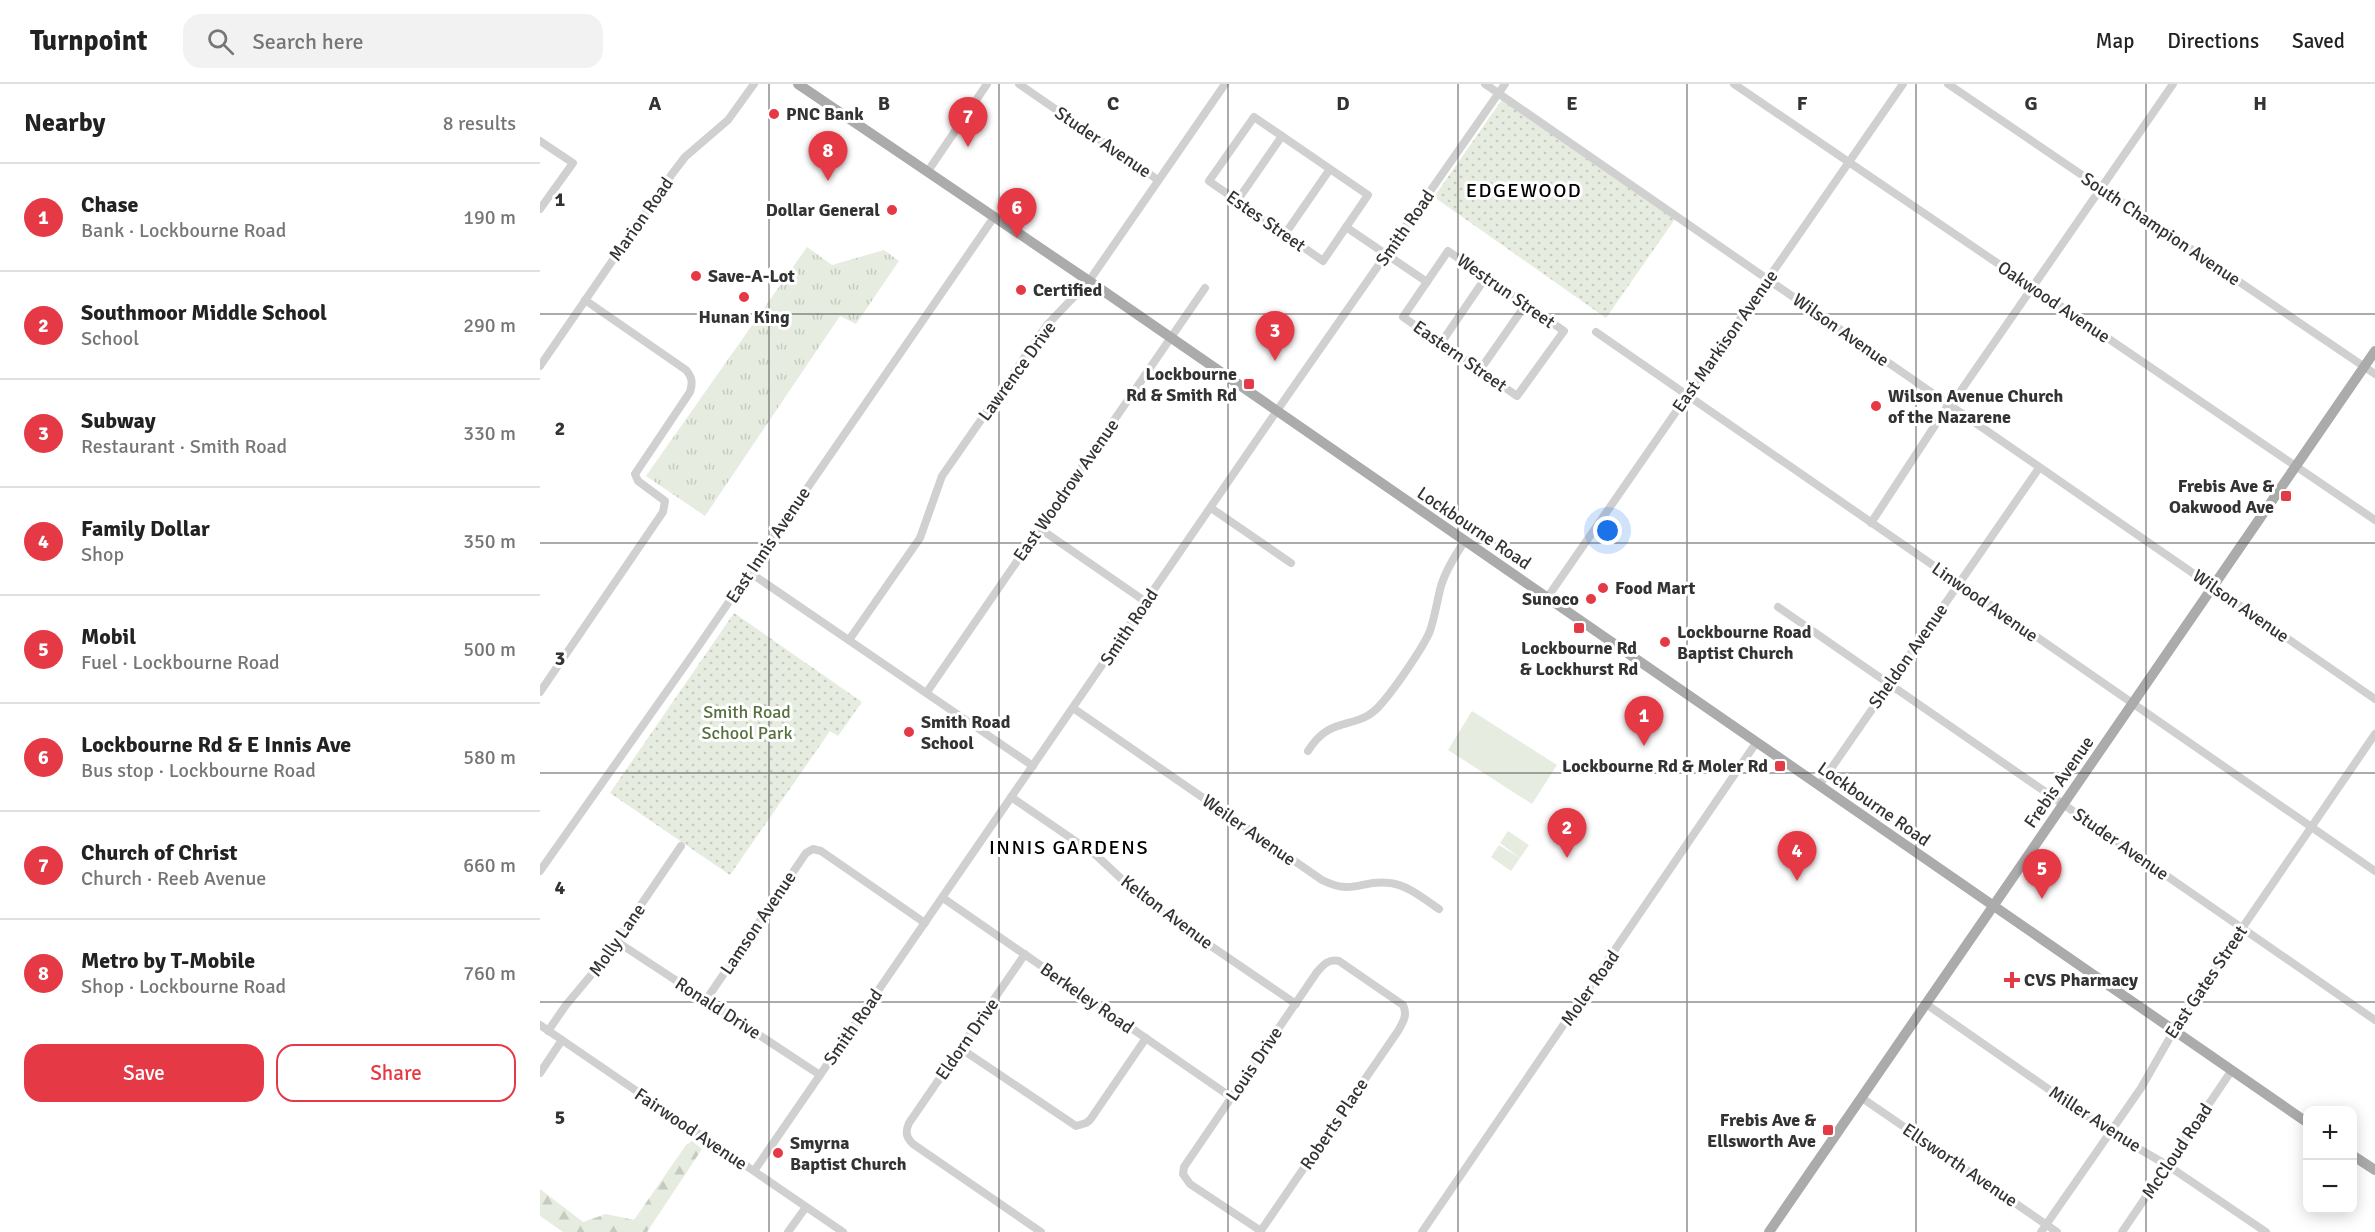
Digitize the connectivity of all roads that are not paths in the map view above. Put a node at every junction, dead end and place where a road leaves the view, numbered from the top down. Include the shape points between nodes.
1 (754, 84) edge
2 (798, 84) edge
3 (987, 84) edge
4 (1019, 84) edge
5 (1226, 84) edge
6 (1485, 84) edge
7 (1505, 84) edge
8 (1734, 84) edge
9 (1903, 84) edge
10 (1948, 84) edge
11 (2173, 84) edge
12 (1498, 93) junction
13 (1282, 136) junction
14 (540, 141) edge
15 (1849, 161) junction
16 (1330, 169) junction
17 (928, 171) junction
18 (1158, 180) junction
19 (2101, 188) junction
20 (1237, 201) junction
21 (540, 209) edge
22 (994, 217) junction
23 (1346, 227) junction
24 (1285, 234) junction
25 (1387, 255) junction
26 (1486, 277) junction
27 (1768, 279) junction
28 (1089, 281) junction
29 (1427, 282) junction
30 (2031, 287) junction
31 (1205, 288) dead end
32 (585, 300) junction
33 (1526, 304) junction
34 (1596, 332) dead end
35 (1170, 338) junction
36 (1441, 343) junction
37 (2375, 351) edge
38 (540, 366) edge
39 (2364, 366) junction
40 (1480, 370) junction
41 (2375, 374) edge
42 (1517, 396) joint
43 (1687, 396) junction
44 (1950, 405) junction
45 (1276, 412) junction
46 (2296, 466) junction
47 (2039, 468) junction
48 (1211, 508) junction
49 (2375, 520) edge
50 (1871, 523) junction
51 (1039, 528) junction
52 (1464, 542) junction
53 (1291, 563) dead end
54 (750, 572) junction
55 (1959, 583) junction
56 (2213, 587) junction
57 (1547, 598) junction
58 (1146, 602) junction
59 (1778, 607) dead end
60 (849, 640) junction
61 (1889, 684) junction
62 (540, 692) edge
63 (927, 692) junction
64 (2375, 699) edge
65 (2133, 703) junction
66 (1073, 708) junction
67 (2375, 734) edge
68 (1756, 743) junction
69 (1308, 750) dead end
70 (1033, 766) junction
71 (1819, 786) junction
72 (1011, 797) junction
73 (2063, 804) junction
74 (2312, 827) junction
75 (681, 846) dead end
76 (540, 871) edge
77 (2375, 871) edge
78 (943, 898) junction
79 (1993, 906) junction
80 (1438, 909) dead end
81 (925, 923) junction
82 (2242, 928) junction
83 (616, 941) junction
84 (1025, 954) junction
85 (706, 1000) junction
86 (1296, 1004) junction
87 (1926, 1004) junction
88 (1406, 1014) joint
89 (2375, 1020) edge
90 (540, 1025) edge
91 (548, 1030) junction
92 (2173, 1030) junction
93 (1146, 1038) junction
94 (562, 1040) junction
95 (960, 1048) junction
96 (2232, 1070) junction
97 (540, 1073) edge
98 (820, 1075) junction
99 (1231, 1097) junction
100 (1862, 1098) junction
101 (2303, 1120) edge
102 (2110, 1132) junction
103 (2357, 1158) edge
104 (2167, 1165) junction
105 (2375, 1170) edge
106 (754, 1172) junction
107 (806, 1207) junction
108 (2044, 1228) edge
109 (1260, 1231) edge
110 (788, 1232) edge
111 (843, 1232) edge
112 (1041, 1232) edge
113 (1422, 1232) edge
114 (1769, 1232) edge
115 (2057, 1232) edge
116 (2121, 1232) edge
117 (2266, 1232) edge

1 - 32 street, Marion Road via 728,120 685,157
2 - 17 main road, Lockbourne Road
3 - 17 street
4 - 18 street, Studer Avenue
5 - 18 street, Lawrence Drive
6 - 12 street, Wilson Avenue
7 - 12 street, Smith Road
8 - 15 street, Oakwood Avenue
9 - 15 street, East Markison Avenue
10 - 19 street, South Champion Avenue
11 - 19 street
12 - 25 street, Smith Road
12 - 27 street, Wilson Avenue
13 - 16 street
13 - 20 street
13 - 20 street, Estes Street via 1254,117 1209,181
14 - 21 street via 573,162
15 - 27 street, East Markison Avenue
15 - 30 street, Oakwood Avenue
16 - 23 street via 1368,195
16 - 24 street
17 - 22 main road, Lockbourne Road
18 - 28 street, Lawrence Drive
19 - 30 street
19 - 39 street, South Champion Avenue
20 - 24 street, Estes Street
22 - 28 main road, Lockbourne Road
22 - 54 street, East Innis Avenue
23 - 24 street, Estes Street via 1323,261
23 - 25 street
25 - 29 street
25 - 45 street, Smith Road
26 - 29 street, Westrun Street via 1448,251
26 - 33 street, Westrun Street
26 - 36 street
27 - 43 street, East Markison Avenue
27 - 44 street, Wilson Avenue
28 - 35 main road, Lockbourne Road
28 - 60 street, Lawrence Drive via 1047,325 942,476 920,538
29 - 36 street, Eastern Street via 1403,317
30 - 44 street
30 - 46 street, Oakwood Avenue
31 - 35 street, East Woodrow Avenue
32 - 38 street, Marion Road
32 - 62 street via 686,370 692,384 635,474 638,481 665,501 663,512
33 - 40 street
33 - 42 street, Westrun Street via 1564,331
34 - 43 street, Linwood Avenue
35 - 45 main road, Lockbourne Road
35 - 51 street, East Woodrow Avenue
36 - 40 street, Eastern Street
37 - 39 main road, Frebis Avenue
39 - 41 street, South Champion Avenue
39 - 46 main road, Frebis Avenue
40 - 42 street, Eastern Street
43 - 50 street, Linwood Avenue
43 - 57 street, East Markison Avenue
44 - 47 street, Wilson Avenue
44 - 50 street
45 - 48 street, Smith Road
45 - 52 main road, Lockbourne Road
46 - 49 street, Oakwood Avenue
46 - 56 main road, Frebis Avenue
47 - 55 street, Sheldon Avenue
47 - 56 street, Wilson Avenue
48 - 53 street
48 - 58 street, Smith Road
50 - 55 street, Linwood Avenue
51 - 58 street
51 - 63 street, East Woodrow Avenue
52 - 57 main road, Lockbourne Road
52 - 69 street via 1441,586 1430,631 1382,703 1366,718 1325,730
54 - 60 street
54 - 76 street, East Innis Avenue
55 - 61 street, Sheldon Avenue
55 - 65 street, Linwood Avenue
56 - 64 street, Wilson Avenue
56 - 65 main road, Frebis Avenue
57 - 68 main road, Lockbourne Road
58 - 66 street, Smith Road
59 - 61 street, Studer Avenue
60 - 63 street
61 - 71 street, Sheldon Avenue
61 - 73 street, Studer Avenue
63 - 70 street
65 - 73 main road, Frebis Avenue
65 - 74 street, Linwood Avenue
66 - 70 street, Smith Road
66 - 80 street, Weiler Avenue via 1322,880 1344,888 1396,884
67 - 74 street, East Gates Street
68 - 71 main road, Lockbourne Road
68 - 113 street, Moler Road
70 - 72 street, Smith Road
71 - 79 main road, Lockbourne Road
72 - 78 street, Smith Road
72 - 86 street, Kelton Avenue via 1097,856 1146,901
73 - 79 main road, Frebis Avenue
73 - 82 street, Studer Avenue
74 - 77 street, Linwood Avenue
74 - 82 street, East Gates Street
75 - 83 street, Molly Lane
78 - 81 street, Smith Road
78 - 84 street, Berkeley Road
79 - 87 main road, Frebis Avenue
79 - 92 main road, Lockbourne Road
81 - 85 street, Lamson Avenue via 813,849 806,853
81 - 98 street, Smith Road
82 - 89 street, Studer Avenue
82 - 92 street, East Gates Street
83 - 85 street, Ronald Drive
83 - 91 street, Molly Lane
84 - 93 street, Berkeley Road
84 - 95 street, Eldorn Drive
85 - 98 street, Ronald Drive
86 - 88 street, Louis Drive via 1323,964 1331,959 1347,965 1396,999
86 - 99 street, Louis Drive
87 - 100 main road, Frebis Avenue
87 - 102 street, Miller Avenue
88 - 109 street, Roberts Place
90 - 91 street, Fairwood Avenue
91 - 94 street, Fairwood Avenue
92 - 96 main road, Lockbourne Road
92 - 102 street, East Gates Street via 2152,1070
93 - 95 street via 1090,1120 1081,1125 1071,1124
93 - 99 street, Berkeley Road
94 - 97 street
94 - 106 street, Fairwood Avenue
95 - 112 street, Eldorn Drive via 909,1123 908,1138
96 - 101 main road, Lockbourne Road
96 - 104 street, McCloud Road
98 - 106 street, Smith Road
99 - 109 street, Louis Drive via 1183,1174 1190,1184
100 - 108 street, Ellsworth Avenue
100 - 114 main road, Frebis Avenue
102 - 104 street, Miller Avenue
102 - 108 street, East Gates Street
103 - 105 main road
104 - 116 street, McCloud Road
104 - 117 street, Miller Avenue
106 - 107 street, Fairwood Avenue
107 - 110 street
107 - 111 street, Fairwood Avenue
108 - 115 street, Ellsworth Avenue

